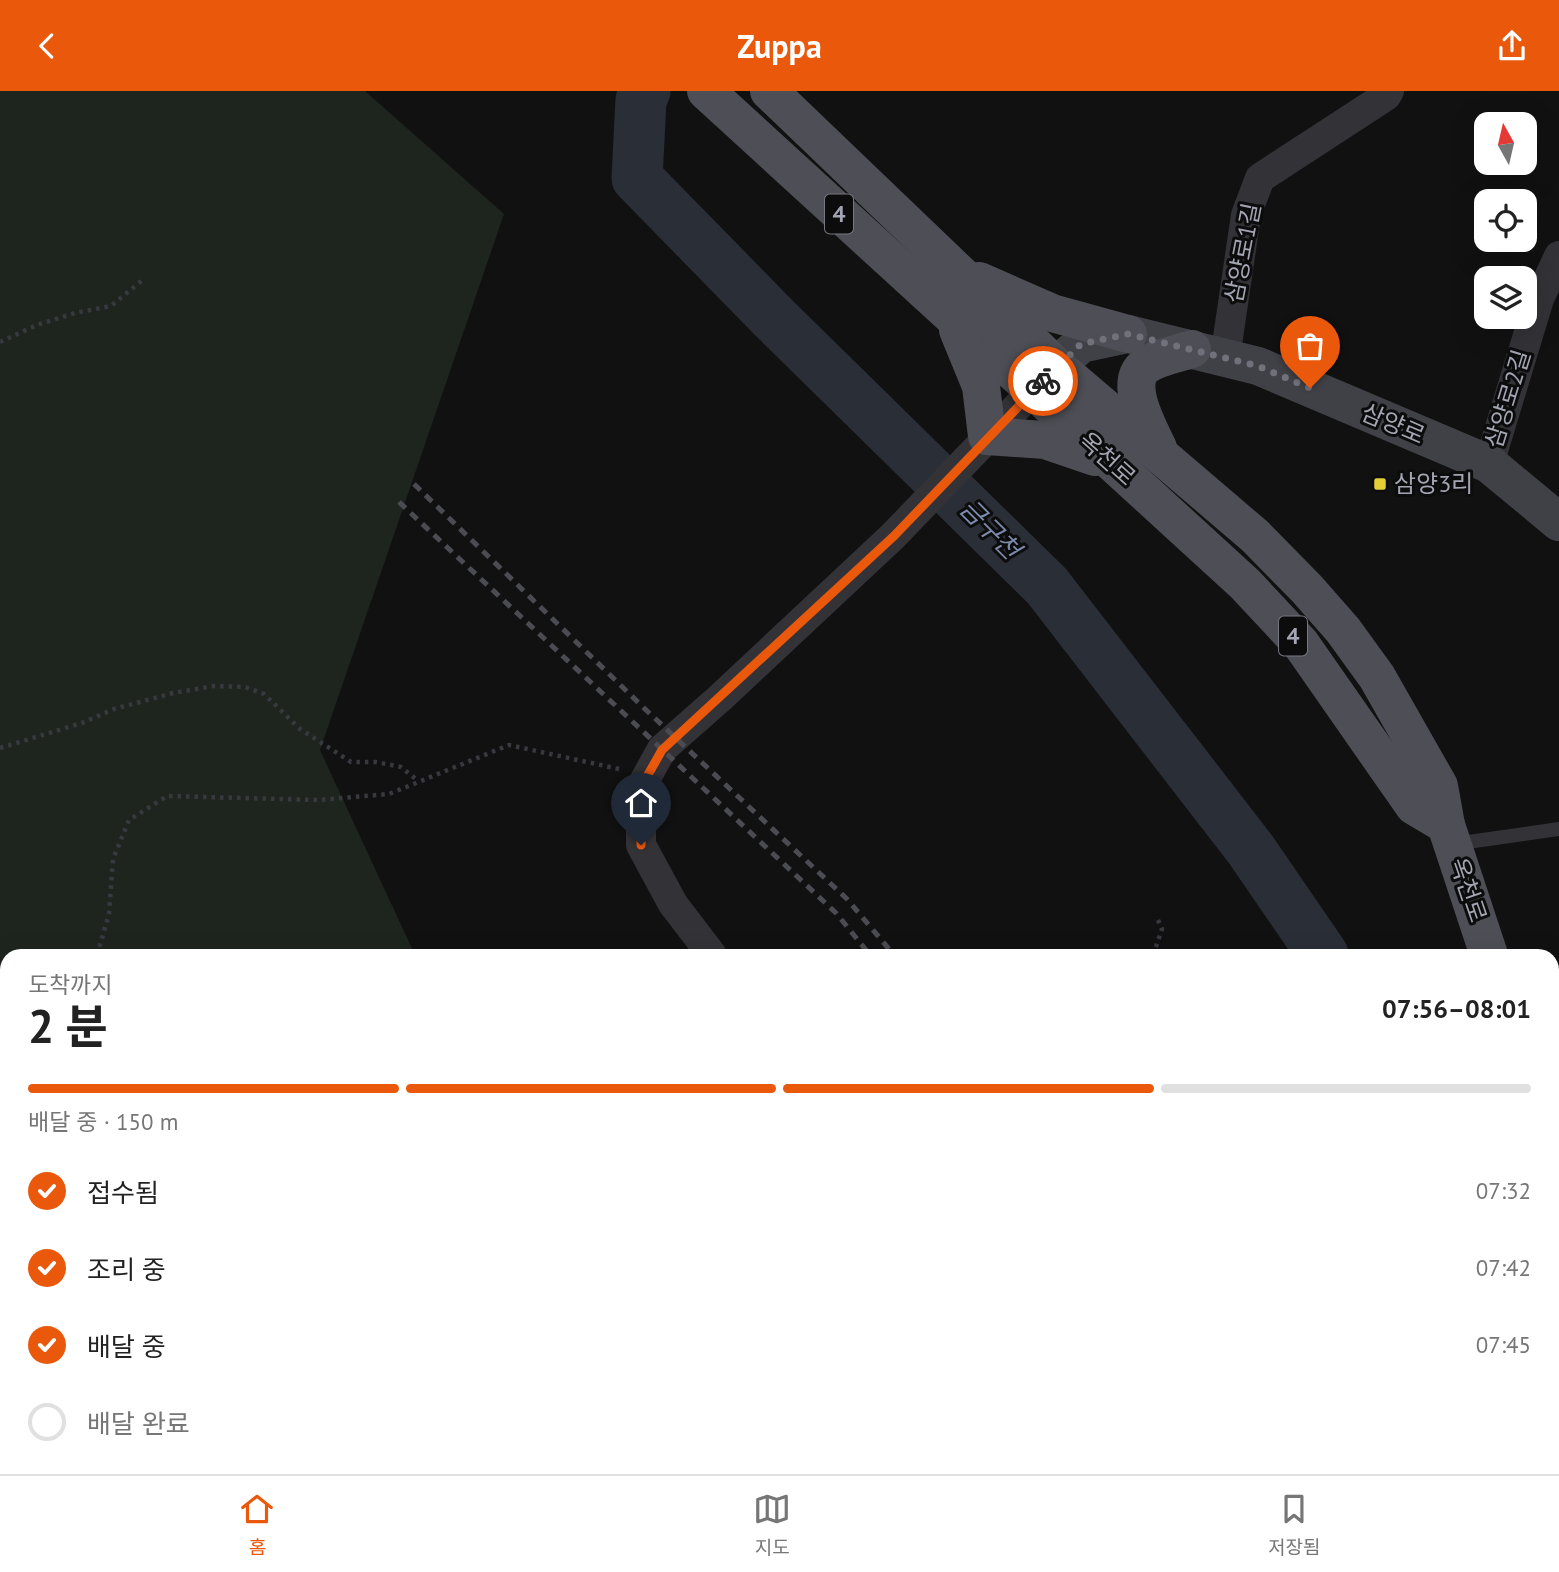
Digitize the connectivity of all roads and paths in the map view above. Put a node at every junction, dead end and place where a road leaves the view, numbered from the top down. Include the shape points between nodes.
1 (769, 91) edge
2 (1389, 91) edge
3 (717, 102) edge
4 (1559, 256) edge
5 (958, 272) junction
6 (145, 278) dead end
7 (951, 315) junction
8 (1128, 334) junction
9 (0, 342) edge
10 (1208, 354) junction
11 (1045, 379) junction
12 (980, 443) junction
13 (1161, 456) junction
14 (1489, 464) junction
15 (1116, 466) junction
16 (1559, 522) edge
17 (0, 748) edge
18 (648, 775) junction
19 (418, 781) junction
20 (1559, 829) edge
21 (1449, 835) junction
22 (1158, 920) dead end
23 (99, 949) edge
24 (707, 949) edge
25 (1155, 949) edge
26 (1487, 949) edge

1 - 5 main road, 옥천로 / 4
2 - 10 street, 삼양로1길 via 1260,178
3 - 7 main road, 옥천로 / 4
4 - 14 street, 삼양로2길 via 1539,299
5 - 8 main road via 1052,313
5 - 11 main road, 옥천로 / 4
6 - 9 path via 111,306 37,325
7 - 11 main road, 옥천로 / 4
7 - 12 main road via 981,386
8 - 10 street, 삼양로
8 - 11 street, 삼양로 via 1081,344
10 - 13 main road via 1144,367 1137,379 1139,405
10 - 14 street, 삼양로 via 1258,366
11 - 12 street
11 - 13 main road, 옥천로 / 4
11 - 15 main road, 옥천로 / 4
12 - 15 main road via 1045,440
12 - 18 street via 894,536 662,750
13 - 21 main road, 옥천로 / 4 via 1255,537 1343,630 1377,677 1438,786
14 - 16 street, 삼양로
15 - 21 main road, 옥천로 / 4 via 1245,584 1301,644 1414,806
17 - 19 path via 173,693 214,686 245,687 264,694 300,729 351,762 401,767
18 - 19 path via 509,745
18 - 24 street via 641,787 641,845 673,904
19 - 23 path via 389,794 319,800 167,796 129,820 113,859 109,914
20 - 21 lane
21 - 26 main road, 옥천로 / 4
22 - 25 path via 1162,929

